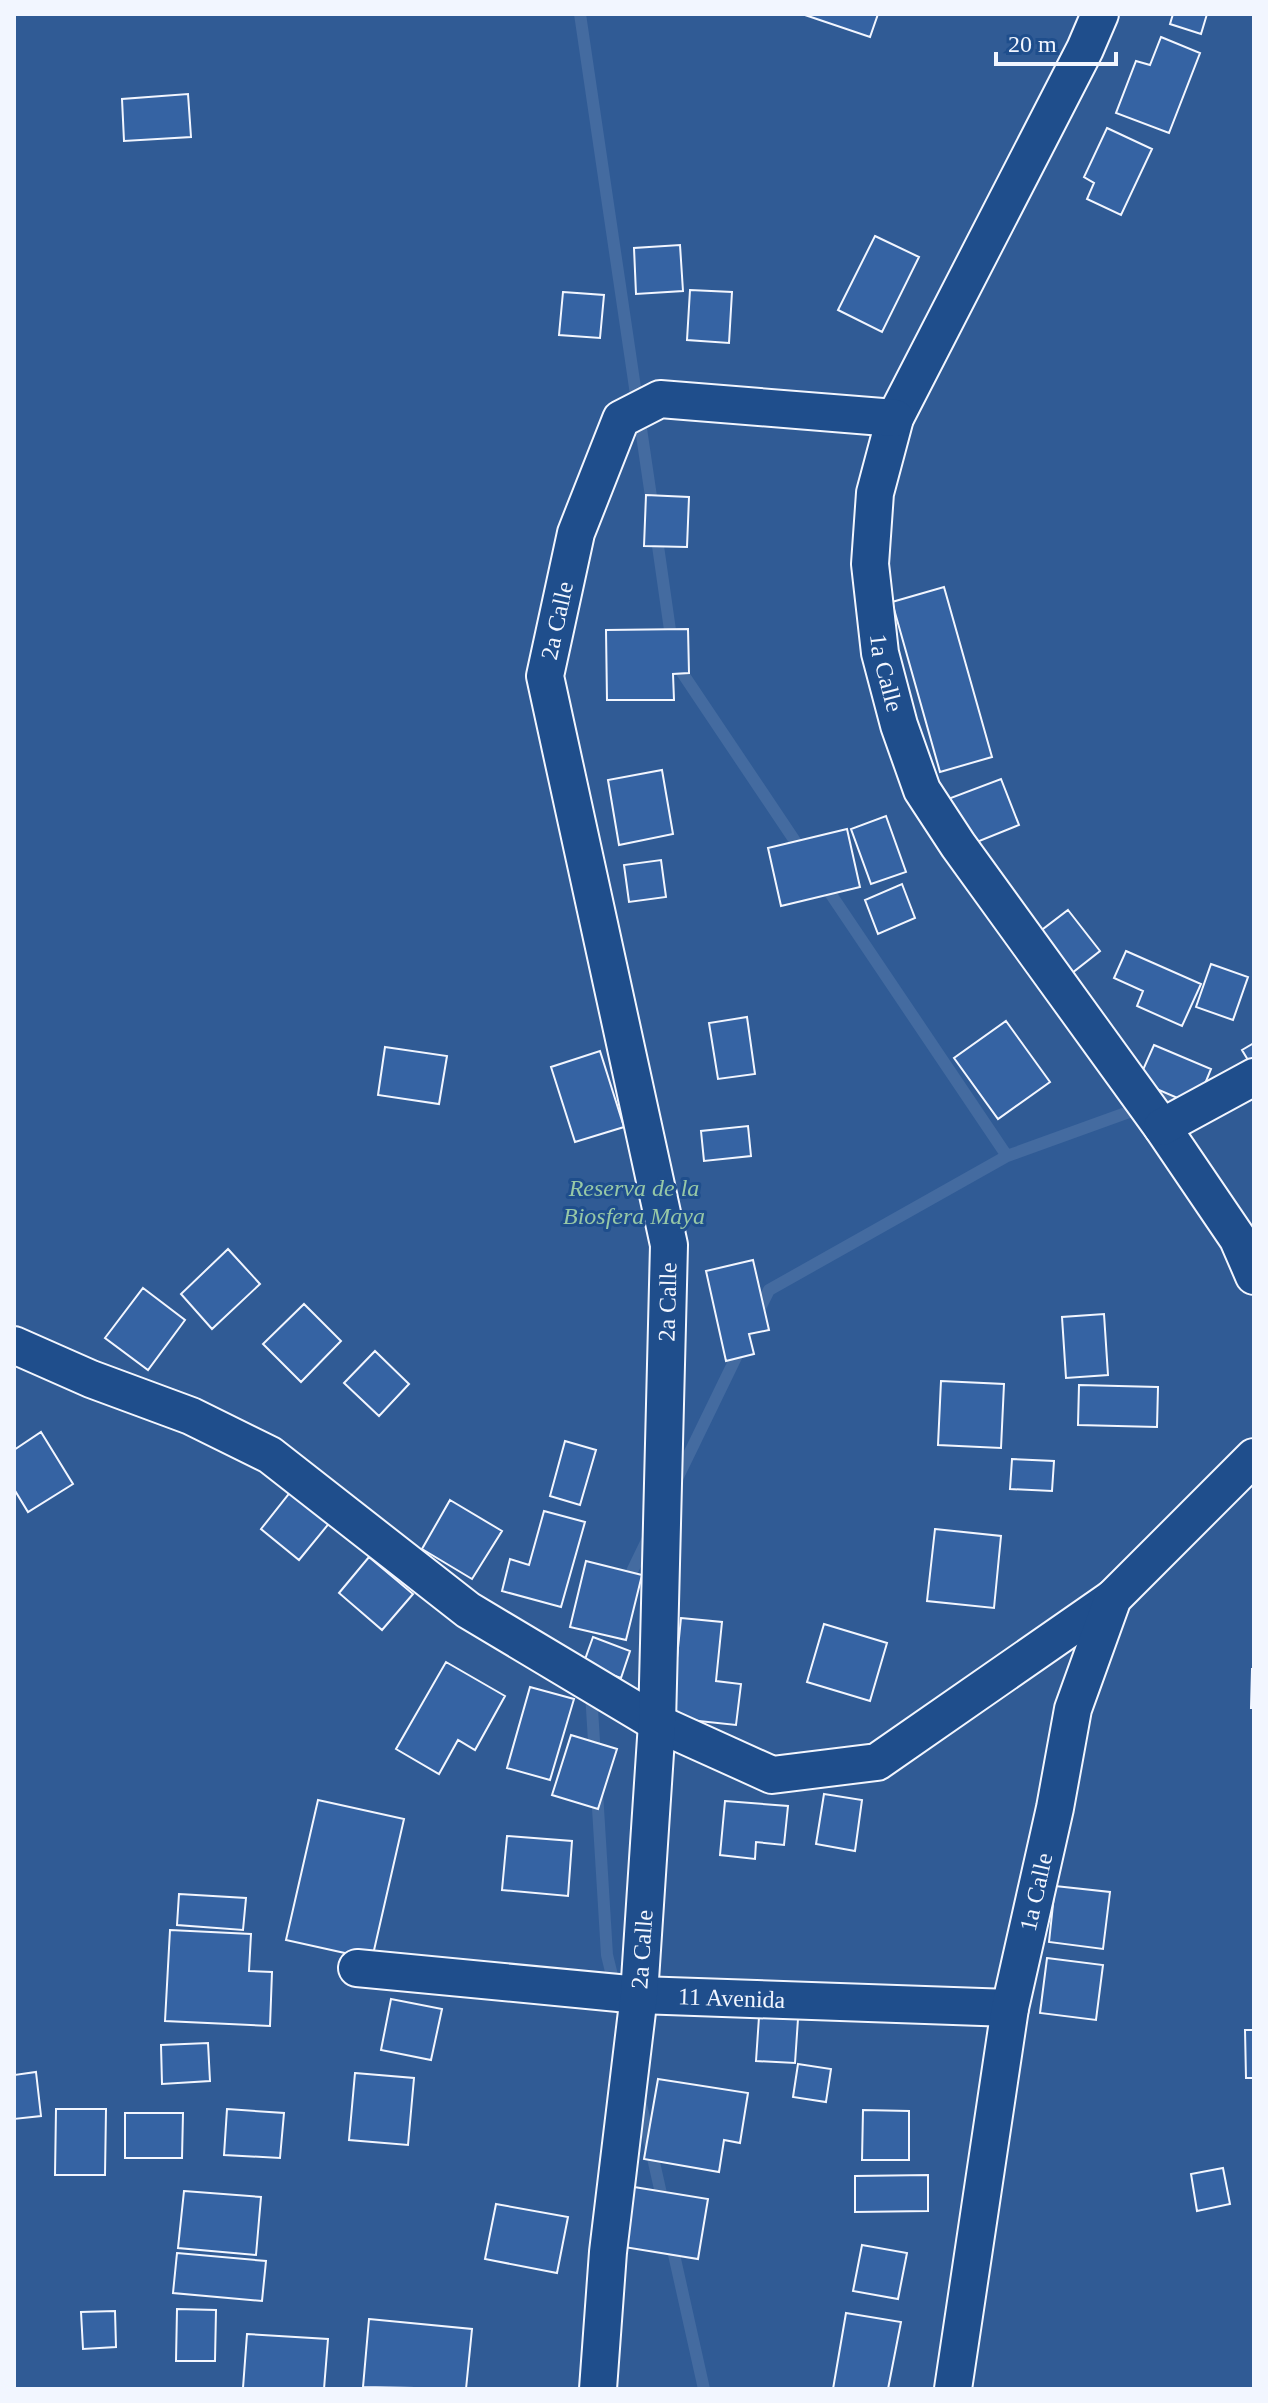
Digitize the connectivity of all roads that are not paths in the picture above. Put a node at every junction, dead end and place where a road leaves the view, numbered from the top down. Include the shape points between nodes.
1 (1100, 14) edge
2 (895, 418) junction
3 (1254, 1077) edge
4 (1162, 1127) junction
5 (1254, 1276) edge
6 (14, 1345) edge
7 (1254, 1457) edge
8 (1113, 1598) junction
9 (657, 1723) junction
10 (357, 1968) dead end
11 (639, 1995) junction
12 (1010, 2008) junction
13 (598, 2389) edge
14 (953, 2389) edge

1 - 2 street, 1a Calle
2 - 4 street, 1a Calle via 875,493 870,564 880,653 922,790
2 - 9 street, 2a Calle via 660,399 621,419 576,533 545,676 669,1245
3 - 4 street
4 - 5 street, 1a Calle via 1238,1239
6 - 9 street via 191,1416 270,1455 468,1610
7 - 8 street, 1a Calle
8 - 9 street via 877,1762 772,1775
8 - 12 street, 1a Calle via 1073,1709
9 - 11 street, 2a Calle
10 - 11 street, 11 Avenida
11 - 12 street, 11 Avenida
11 - 13 street, 2a Calle via 608,2252
12 - 14 street, 1a Calle

